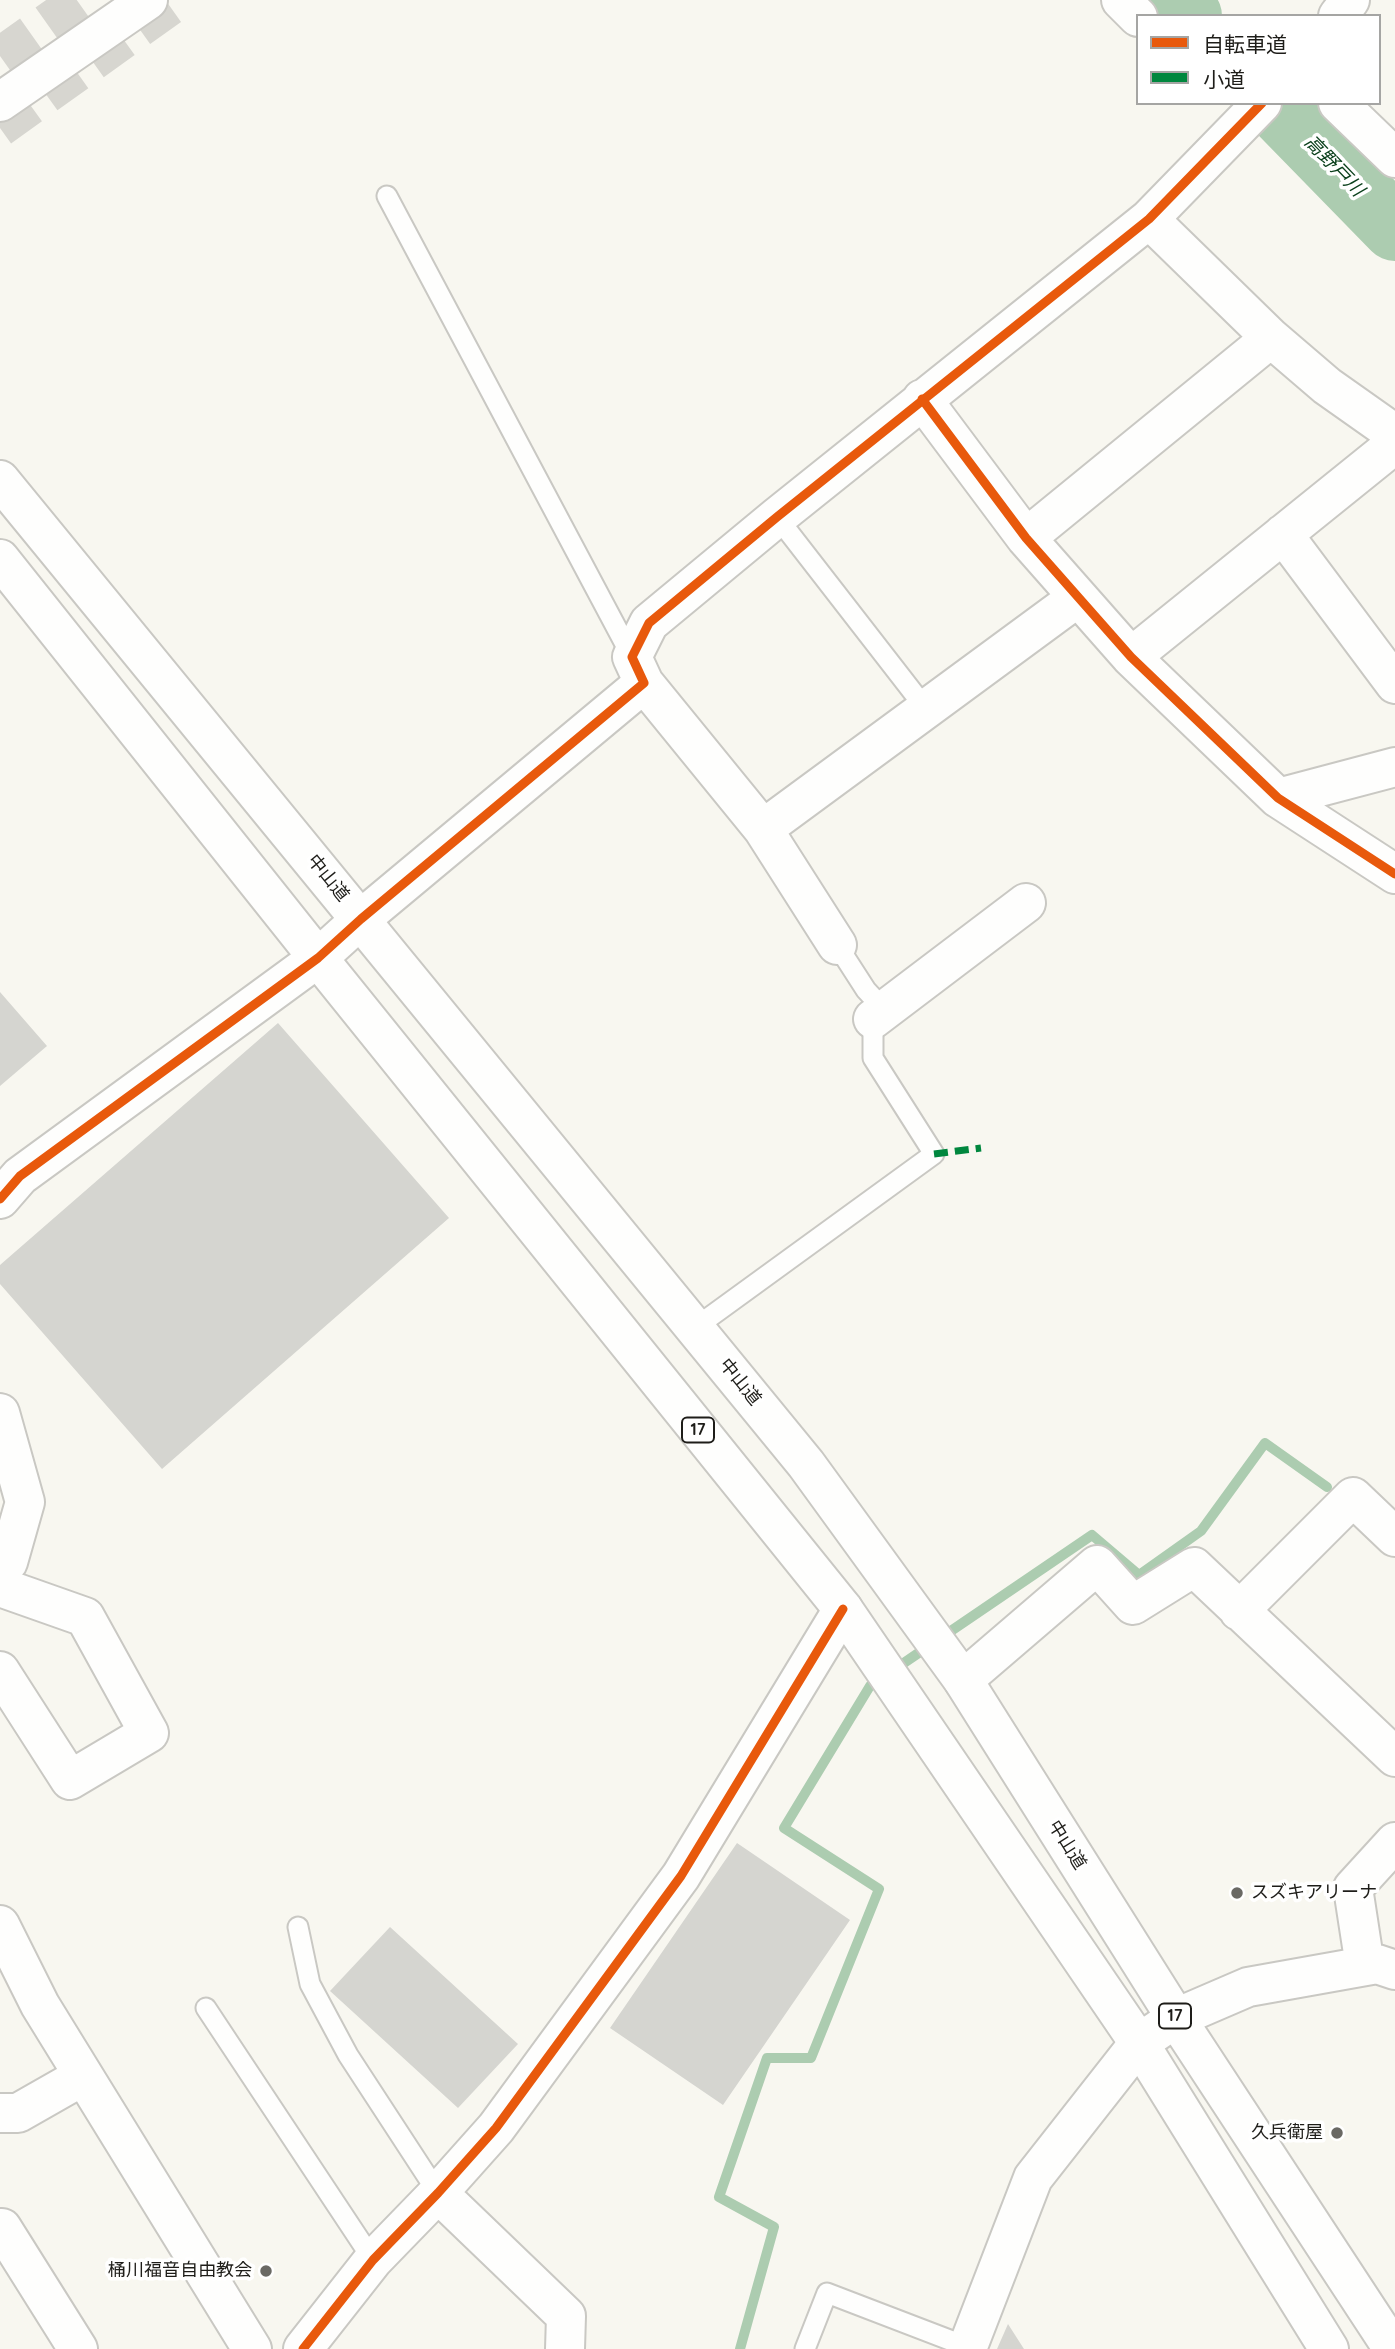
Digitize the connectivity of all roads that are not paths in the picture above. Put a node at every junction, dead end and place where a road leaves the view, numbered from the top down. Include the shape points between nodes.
1 (148, 0) edge
2 (1121, 0) edge
3 (1136, 15) edge
4 (0, 102) edge
5 (1340, 105) edge
6 (1244, 109) edge
7 (1395, 158) edge
8 (387, 196) dead end
9 (1149, 219) junction
10 (1271, 338) junction
11 (922, 399) junction
12 (1395, 434) edge
13 (1395, 444) edge
14 (0, 480) edge
15 (777, 517) junction
16 (1283, 534) junction
17 (1026, 538) junction
18 (0, 559) edge
19 (1077, 598) junction
20 (1131, 657) junction
21 (638, 670) junction
22 (1395, 684) edge
23 (926, 709) junction
24 (1395, 767) edge
25 (1278, 798) junction
26 (763, 829) junction
27 (1395, 874) edge
28 (1026, 903) dead end
29 (361, 919) junction
30 (837, 946) joint
31 (318, 958) junction
32 (873, 1019) junction
33 (0, 1199) edge
34 (696, 1327) junction
35 (0, 1413) edge
36 (1395, 1537) edge
37 (0, 1570) edge
38 (0, 1587) edge
39 (844, 1609) junction
40 (1240, 1611) junction
41 (0, 1671) edge
42 (962, 1680) junction
43 (1395, 1758) edge
44 (1395, 1842) edge
45 (0, 1925) edge
46 (298, 1927) dead end
47 (1380, 1968) edge
48 (206, 2008) dead end
49 (1176, 2018) junction
50 (1139, 2043) junction
51 (83, 2076) junction
52 (0, 2113) edge
53 (438, 2193) junction
54 (0, 2229) edge
55 (373, 2260) junction
56 (967, 2348) edge
57 (78, 2349) edge
58 (252, 2349) edge
59 (303, 2349) edge
60 (565, 2349) edge
61 (805, 2349) edge
62 (1329, 2349) edge
63 (1393, 2349) edge

1 - 4 main road
2 - 3 main road
5 - 7 main road
6 - 9 main road
8 - 21 lane
9 - 10 main road
9 - 11 main road
10 - 12 main road via 1327,386
10 - 17 main road
11 - 15 main road
11 - 17 main road
13 - 16 main road
14 - 29 main road, 中山道 / 17
15 - 21 main road via 649,622
15 - 23 lane
16 - 20 main road
16 - 22 main road
17 - 19 main road
18 - 31 main road, 17
19 - 20 main road
19 - 23 main road
20 - 25 main road
21 - 26 main road
21 - 29 main road
23 - 26 main road
24 - 25 main road
25 - 27 main road
26 - 30 main road
28 - 32 main road
29 - 31 main road
29 - 34 main road, 中山道 / 17
30 - 32 lane via 878,1003
31 - 33 main road via 20,1176
31 - 39 main road, 17
32 - 34 lane via 873,1058 934,1154
34 - 42 main road, 中山道 / 17 via 806,1464
35 - 37 main road via 25,1502 8,1562
36 - 40 main road via 1353,1497
38 - 41 main road via 85,1617 149,1733 70,1780
39 - 50 main road, 17
39 - 53 main road via 681,1876 496,2128
40 - 42 main road via 1194,1567 1133,1605 1097,1565
40 - 43 main road
42 - 49 main road, 中山道 / 17
44 - 47 main road via 1353,1888
45 - 51 main road
46 - 53 lane via 310,1984 348,2055
47 - 49 main road via 1248,1987
48 - 55 lane
49 - 50 main road
49 - 63 main road, 中山道 / 17
50 - 56 main road via 1033,2178
50 - 62 main road, 17
51 - 52 main road via 18,2113
51 - 58 main road
53 - 55 main road
53 - 60 main road via 566,2316
54 - 57 main road
55 - 59 main road
56 - 61 lane via 827,2293

